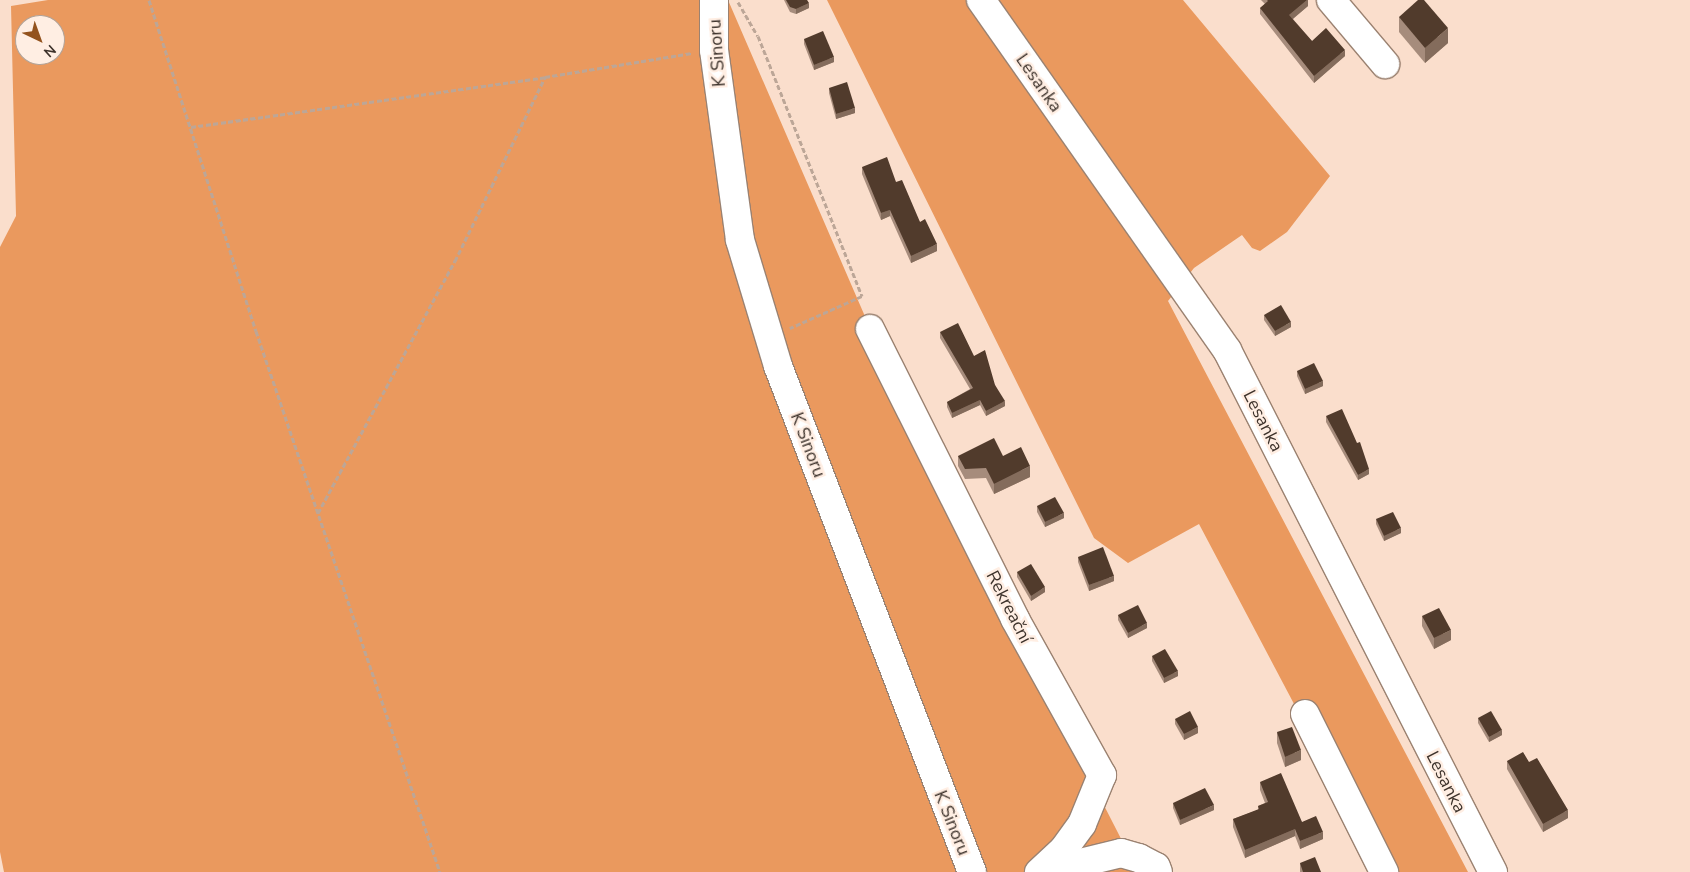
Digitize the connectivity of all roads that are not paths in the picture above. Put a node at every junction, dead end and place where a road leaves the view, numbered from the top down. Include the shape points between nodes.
1 (714, 0) edge
2 (981, 0) edge
3 (1331, 0) edge
4 (1385, 64) dead end
5 (870, 329) dead end
6 (1305, 714) dead end
7 (972, 872) edge
8 (1039, 872) edge
9 (1043, 872) edge
10 (1158, 872) edge
11 (1384, 872) edge
12 (1493, 872) edge

1 - 7 street, K Sinoru via 714,50 740,240 769,338
2 - 12 street, Lesanka via 1227,350
3 - 4 street
5 - 8 street, Rekreační via 1014,619 1102,775 1082,824
6 - 11 street
9 - 10 street via 1121,853 1139,858 1156,867

